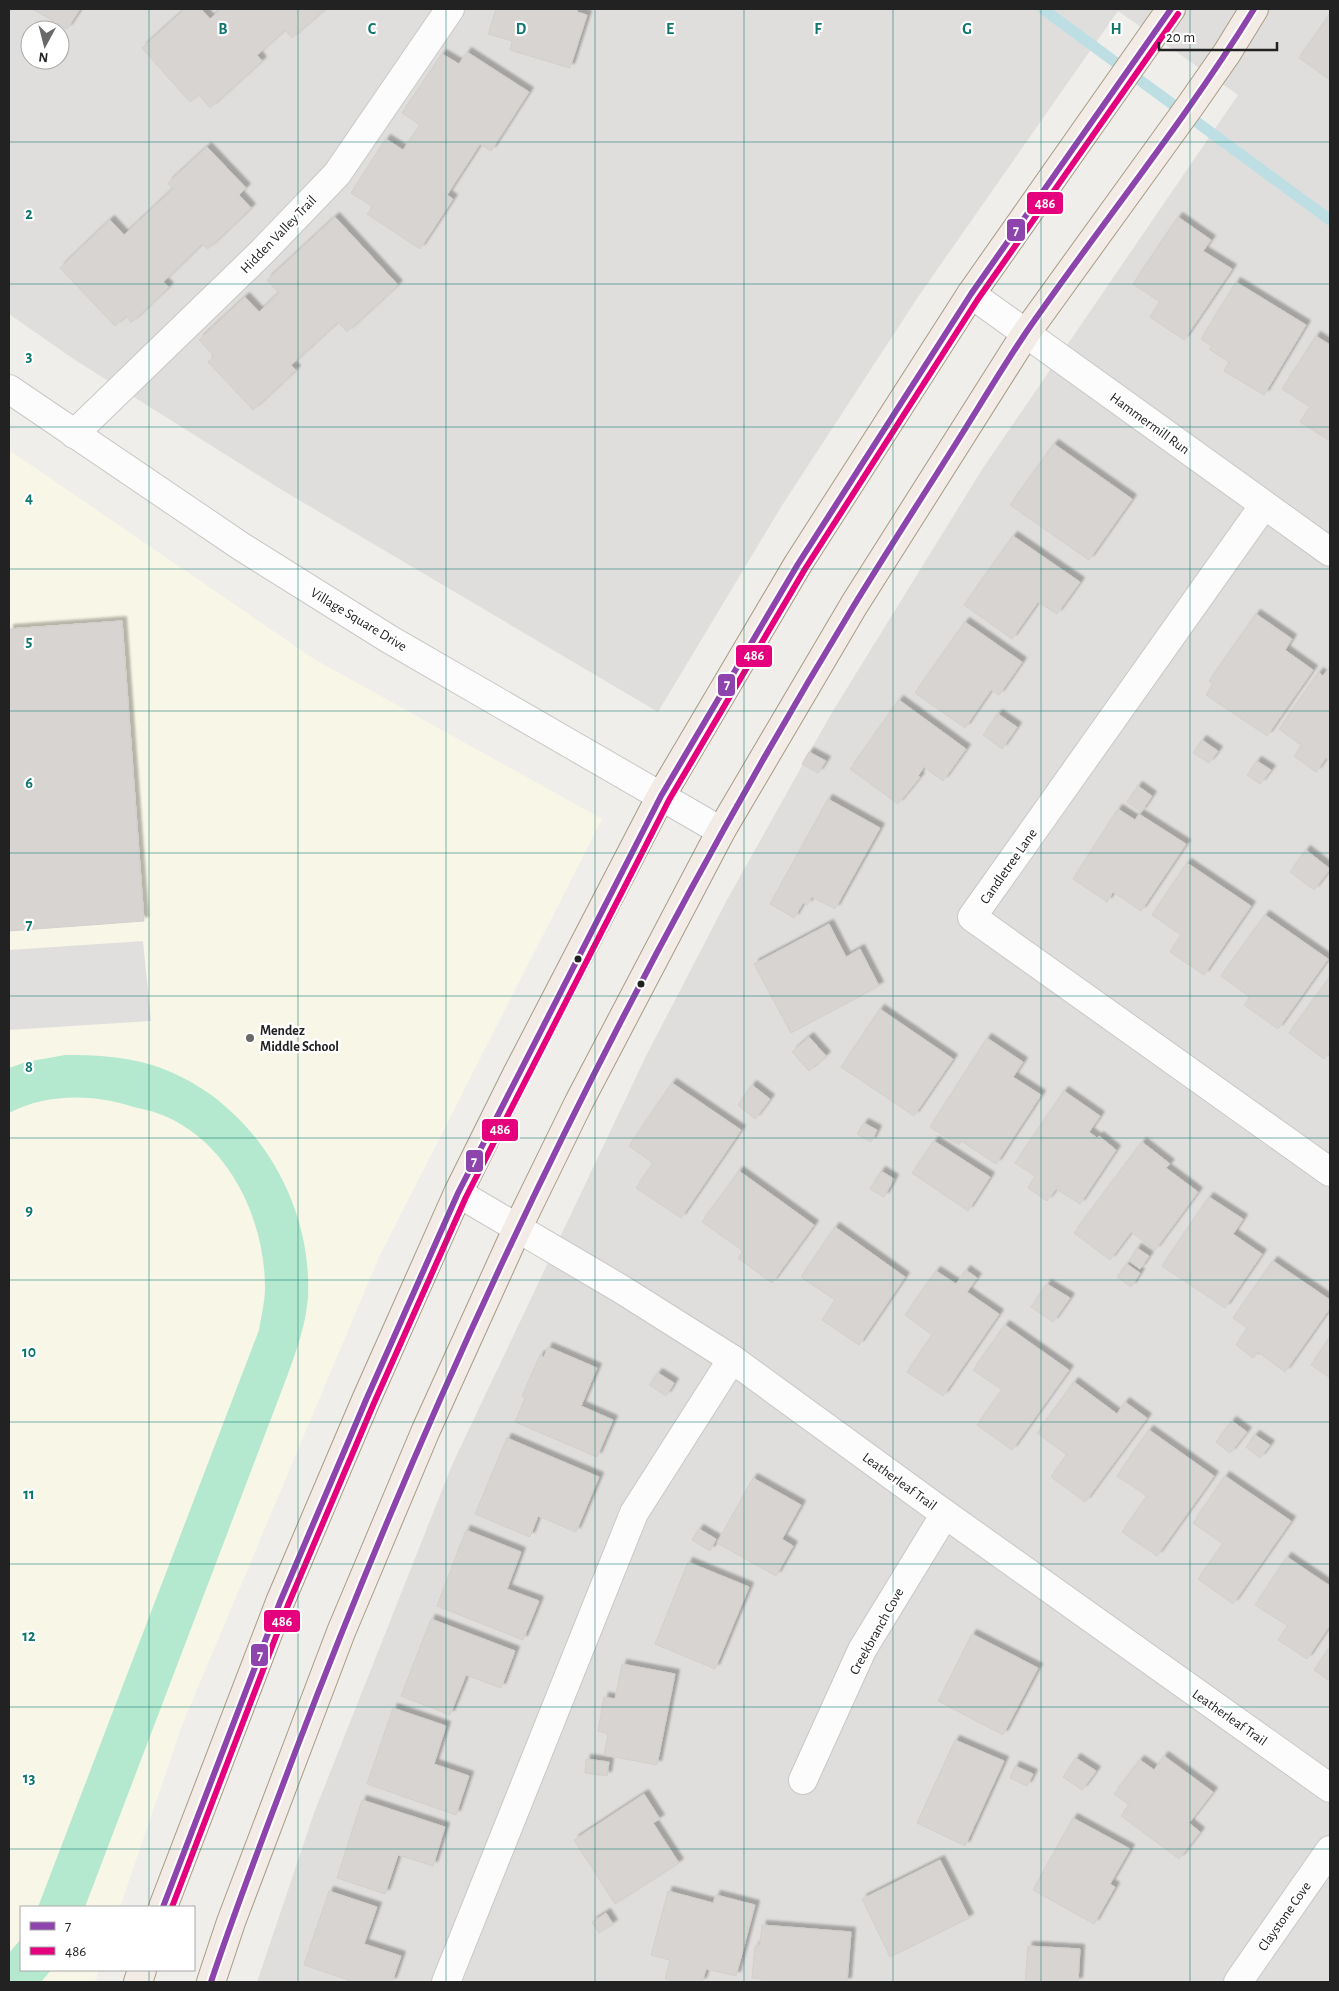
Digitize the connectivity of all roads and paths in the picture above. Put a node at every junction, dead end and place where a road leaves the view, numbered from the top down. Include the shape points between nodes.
1 (450, 9) edge
2 (1171, 9) edge
3 (1254, 9) edge
4 (971, 294) junction
5 (1026, 334) junction
6 (9, 389) edge
7 (74, 434) junction
8 (1264, 505) junction
9 (1330, 552) edge
10 (661, 796) junction
11 (721, 831) junction
12 (1330, 1172) edge
13 (458, 1193) junction
14 (518, 1227) junction
15 (732, 1359) junction
16 (945, 1514) junction
17 (803, 1780) dead end
18 (1330, 1788) edge
19 (1330, 1850) edge
20 (163, 1906) edge
21 (212, 1982) edge
22 (446, 1982) edge
23 (1238, 1982) edge

1 - 7 street, Hidden Valley Trail via 337,174 261,253
2 - 4 main road
3 - 5 main road via 1210,77
4 - 5 street, Hammermill Run
4 - 10 main road via 798,564
5 - 8 street, Hammermill Run
5 - 11 main road via 854,605
6 - 7 street, Village Square Drive
7 - 10 street, Village Square Drive via 324,598
8 - 9 street, Hammermill Run
8 - 12 street, Candletree Lane via 972,917
10 - 11 street, Village Square Drive
10 - 13 main road
11 - 14 main road via 579,1102
13 - 14 street, Leatherleaf Trail
13 - 20 main road via 280,1602
14 - 15 street, Leatherleaf Trail
14 - 21 main road via 426,1430 341,1632 231,1922
15 - 16 street, Leatherleaf Trail
15 - 22 street via 634,1513
16 - 17 street, Creekbranch Cove via 862,1650
16 - 18 street, Leatherleaf Trail
19 - 23 street, Claystone Cove

